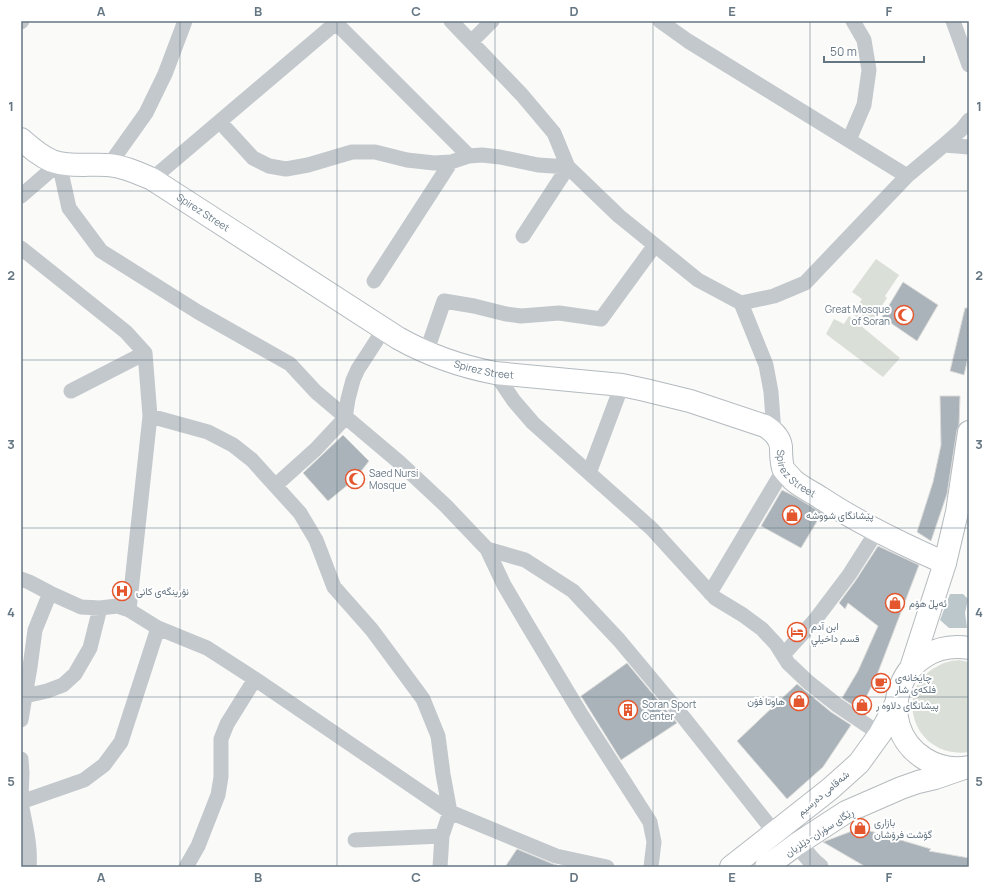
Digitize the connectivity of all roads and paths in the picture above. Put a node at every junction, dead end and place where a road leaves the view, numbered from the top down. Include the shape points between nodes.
1 (184, 21) edge
2 (451, 21) edge
3 (492, 21) edge
4 (660, 21) edge
5 (853, 21) edge
6 (954, 21) edge
7 (337, 22) edge
8 (471, 42) junction
9 (969, 65) edge
10 (969, 120) edge
11 (220, 122) junction
12 (21, 139) edge
13 (849, 140) junction
14 (944, 145) junction
15 (969, 147) edge
16 (469, 156) junction
17 (451, 162) junction
18 (59, 163) junction
19 (109, 165) junction
20 (568, 167) junction
21 (907, 176) junction
22 (152, 179) junction
23 (21, 196) edge
24 (523, 236) dead end
25 (655, 245) junction
26 (21, 248) edge
27 (374, 281) dead end
28 (741, 303) junction
29 (384, 329) junction
30 (145, 353) junction
31 (426, 353) junction
32 (495, 373) junction
33 (622, 386) junction
34 (71, 391) dead end
35 (150, 416) junction
36 (346, 418) junction
37 (969, 432) edge
38 (774, 433) junction
39 (784, 469) junction
40 (589, 473) junction
41 (276, 485) junction
42 (877, 531) junction
43 (487, 549) junction
44 (945, 563) junction
45 (21, 579) edge
46 (50, 593) junction
47 (710, 593) junction
48 (100, 608) junction
49 (129, 610) junction
50 (158, 628) junction
51 (969, 648) edge
52 (783, 655) junction
53 (911, 668) junction
54 (256, 679) junction
55 (25, 696) junction
56 (896, 702) junction
57 (21, 720) edge
58 (880, 734) junction
59 (21, 759) edge
60 (966, 767) edge
61 (21, 798) edge
62 (21, 803) edge
63 (450, 812) junction
64 (775, 832) junction
65 (442, 836) junction
66 (355, 840) dead end
67 (797, 844) junction
68 (29, 867) edge
69 (186, 867) edge
70 (440, 867) edge
71 (606, 867) edge
72 (651, 867) edge
73 (731, 867) edge
74 (766, 867) edge
75 (819, 867) edge

1 - 19 street via 165,74 146,113
2 - 8 street
3 - 8 street
4 - 13 street via 688,41
5 - 13 street via 864,40 869,70 864,105
6 - 9 street
7 - 11 street
7 - 16 street
8 - 20 street via 554,133
10 - 14 street via 962,130
11 - 17 street via 253,158 269,166 286,169 352,152 376,152 407,160 434,163
11 - 22 street
12 - 18 main road, Spirez Street via 43,156
13 - 21 street
14 - 15 street
14 - 21 street
16 - 17 street
16 - 20 street via 500,157 538,165
17 - 27 street
18 - 19 main road, Spirez Street
18 - 23 street
18 - 36 street via 69,208 101,251 198,312 290,364 316,392
19 - 22 main road, Spirez Street
20 - 24 street
20 - 25 street
21 - 28 street via 805,282 774,296
22 - 29 main road, Spirez Street
25 - 28 street via 698,280
25 - 31 street via 601,319 559,313 520,316 444,301
26 - 30 street via 126,332
28 - 38 street via 766,365
29 - 31 main road, Spirez Street
29 - 36 street via 353,380
30 - 34 street
30 - 35 street
31 - 32 main road, Spirez Street via 460,365
32 - 33 main road, Spirez Street
32 - 40 street via 533,423
33 - 38 main road, Spirez Street via 668,395 753,421
33 - 40 street
35 - 41 street via 208,432 252,460
35 - 49 street
36 - 41 street
36 - 43 street via 410,472
37 - 44 main road via 957,512
38 - 39 main road, Spirez Street via 781,446 780,454
39 - 42 main road, Spirez Street via 795,481 826,502
39 - 47 street
40 - 47 street via 652,529
41 - 63 street via 300,513 316,540 334,587 372,630 423,699 438,736
42 - 44 main road, Spirez Street
42 - 52 street via 849,575 815,620
43 - 64 street via 525,560 573,591 619,640
43 - 72 street via 527,624 650,822 654,842
44 - 53 main road
45 - 46 street
46 - 48 street via 81,607
46 - 55 street via 35,630
47 - 52 street via 762,629
48 - 49 street via 117,606
48 - 55 street via 90,648 74,674 63,684
49 - 50 street
50 - 54 street via 207,648
50 - 62 street via 121,742 104,765 84,780
51 - 53 main road via 952,647 934,651
52 - 58 street via 808,682
53 - 56 main road via 901,684
54 - 63 street
54 - 69 street via 227,724 221,739 221,777 218,795 198,846
55 - 57 street
56 - 58 main road, شەقامی دەرسیم
56 - 60 main road via 900,728 915,751 938,765
58 - 64 main road, شەقامی دەرسیم via 859,763
59 - 61 street
60 - 67 main road, ڕێگای سۆران-دێلزیان via 885,794 846,812
62 - 68 street via 28,841
63 - 65 street
63 - 71 street via 556,856
64 - 73 main road, شەقامی دەرسیم
65 - 66 street
65 - 70 street
67 - 74 main road, ڕێگای سۆران-دێلزیان
67 - 75 street

